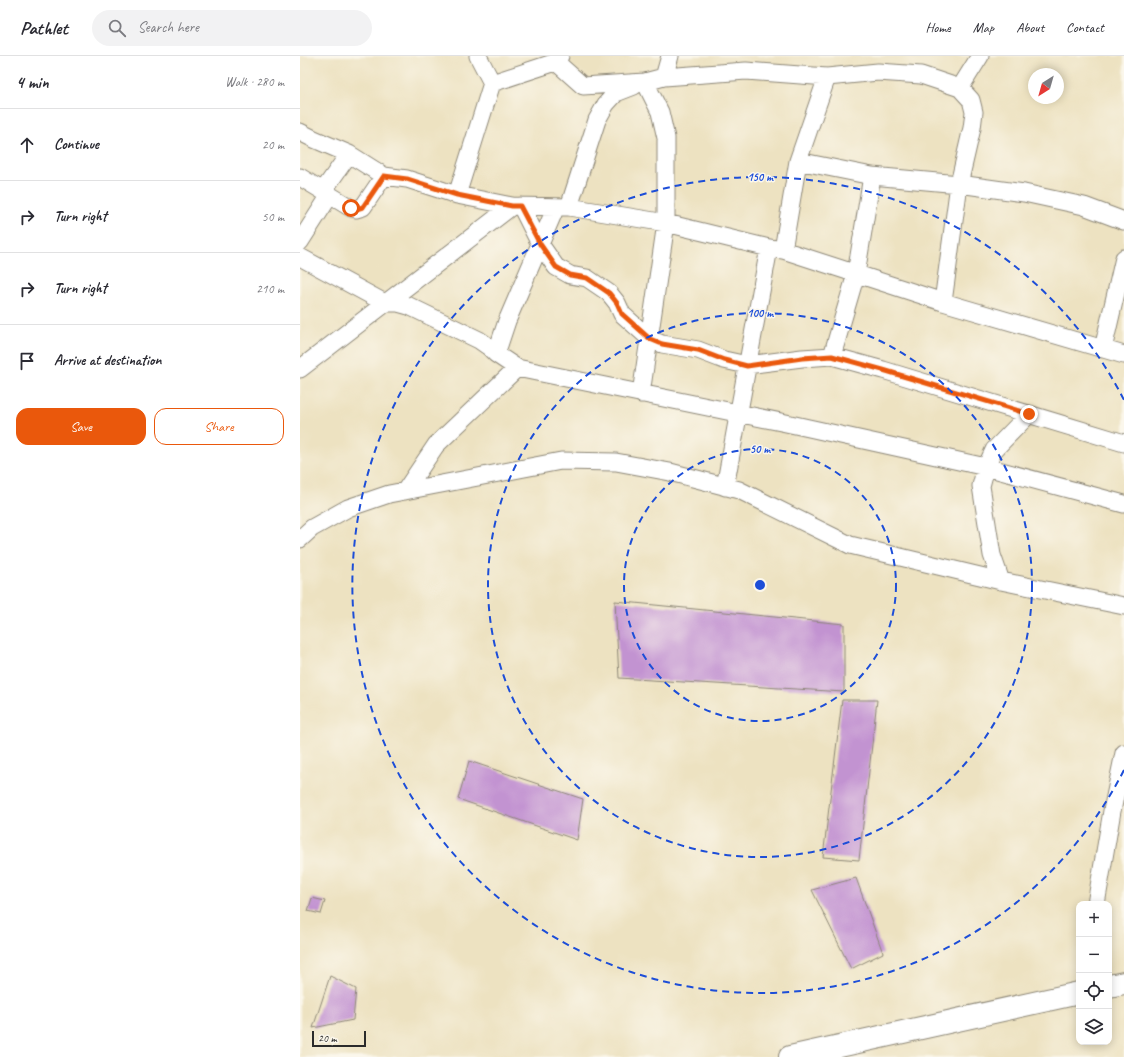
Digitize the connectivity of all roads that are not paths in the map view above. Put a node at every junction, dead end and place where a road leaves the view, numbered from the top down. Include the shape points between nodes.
1 (478, 56) edge
2 (670, 56) edge
3 (980, 56) edge
4 (558, 59) edge
5 (748, 63) edge
6 (664, 77) junction
7 (827, 77) junction
8 (492, 82) junction
9 (645, 82) junction
10 (960, 88) junction
11 (300, 132) edge
12 (349, 154) junction
13 (798, 161) junction
14 (384, 176) junction
15 (872, 176) junction
16 (300, 177) edge
17 (959, 184) junction
18 (326, 193) junction
19 (457, 195) junction
20 (516, 206) junction
21 (562, 207) junction
22 (1124, 221) edge
23 (666, 222) junction
24 (300, 242) edge
25 (540, 244) junction
26 (776, 249) junction
27 (300, 257) edge
28 (1124, 258) edge
29 (856, 274) junction
30 (943, 302) junction
31 (385, 303) junction
32 (650, 339) junction
33 (1103, 349) junction
34 (496, 354) junction
35 (1124, 355) edge
36 (832, 356) junction
37 (747, 366) junction
38 (517, 368) junction
39 (300, 369) edge
40 (642, 394) junction
41 (738, 413) junction
42 (1029, 414) junction
43 (1124, 442) edge
44 (986, 467) junction
45 (725, 487) junction
46 (405, 491) junction
47 (1124, 504) edge
48 (300, 539) edge
49 (1001, 581) junction
50 (1124, 606) edge
51 (1124, 753) edge
52 (1097, 901) edge
53 (1124, 983) edge
54 (1112, 985) edge
55 (1076, 994) edge
56 (790, 1057) edge

1 - 8 street
2 - 6 street
3 - 10 street
4 - 8 street
4 - 9 street via 583,86
5 - 6 street
5 - 7 street
6 - 9 street
7 - 10 street via 878,72 921,75
7 - 13 street
8 - 19 street
9 - 21 street via 616,94 606,104
9 - 23 street via 660,112 666,138
10 - 17 street via 971,100 974,112
11 - 12 street
12 - 14 street
12 - 18 street
13 - 15 street
13 - 26 street
14 - 18 street via 363,207 351,208
14 - 19 street via 407,179
15 - 17 street
15 - 29 street
16 - 18 street
17 - 22 street via 1084,206
17 - 30 street
18 - 24 street
19 - 20 street
20 - 21 street
20 - 25 street
20 - 31 street
21 - 23 street
21 - 25 street
23 - 26 street
23 - 32 street
25 - 32 street via 556,267 570,275 587,278 609,293 622,314
25 - 34 street via 506,321
26 - 29 street
26 - 37 street
27 - 31 street
28 - 33 street
29 - 30 street
29 - 36 street
30 - 33 street
31 - 34 street via 409,306 479,340
31 - 39 street
32 - 37 street via 662,344 698,350
32 - 40 street
33 - 35 street
34 - 38 street
36 - 37 street
36 - 42 street
37 - 41 street
38 - 40 street
38 - 46 street via 436,445
40 - 41 street
41 - 44 street
41 - 45 street
42 - 43 street
42 - 44 street via 994,450
44 - 47 street
44 - 49 street via 981,486 992,555
45 - 46 street via 670,472 616,462 561,461
45 - 49 street via 739,490 850,545
46 - 48 street via 348,508 312,528
49 - 50 street
51 - 52 street
53 - 54 main road
55 - 56 main road

